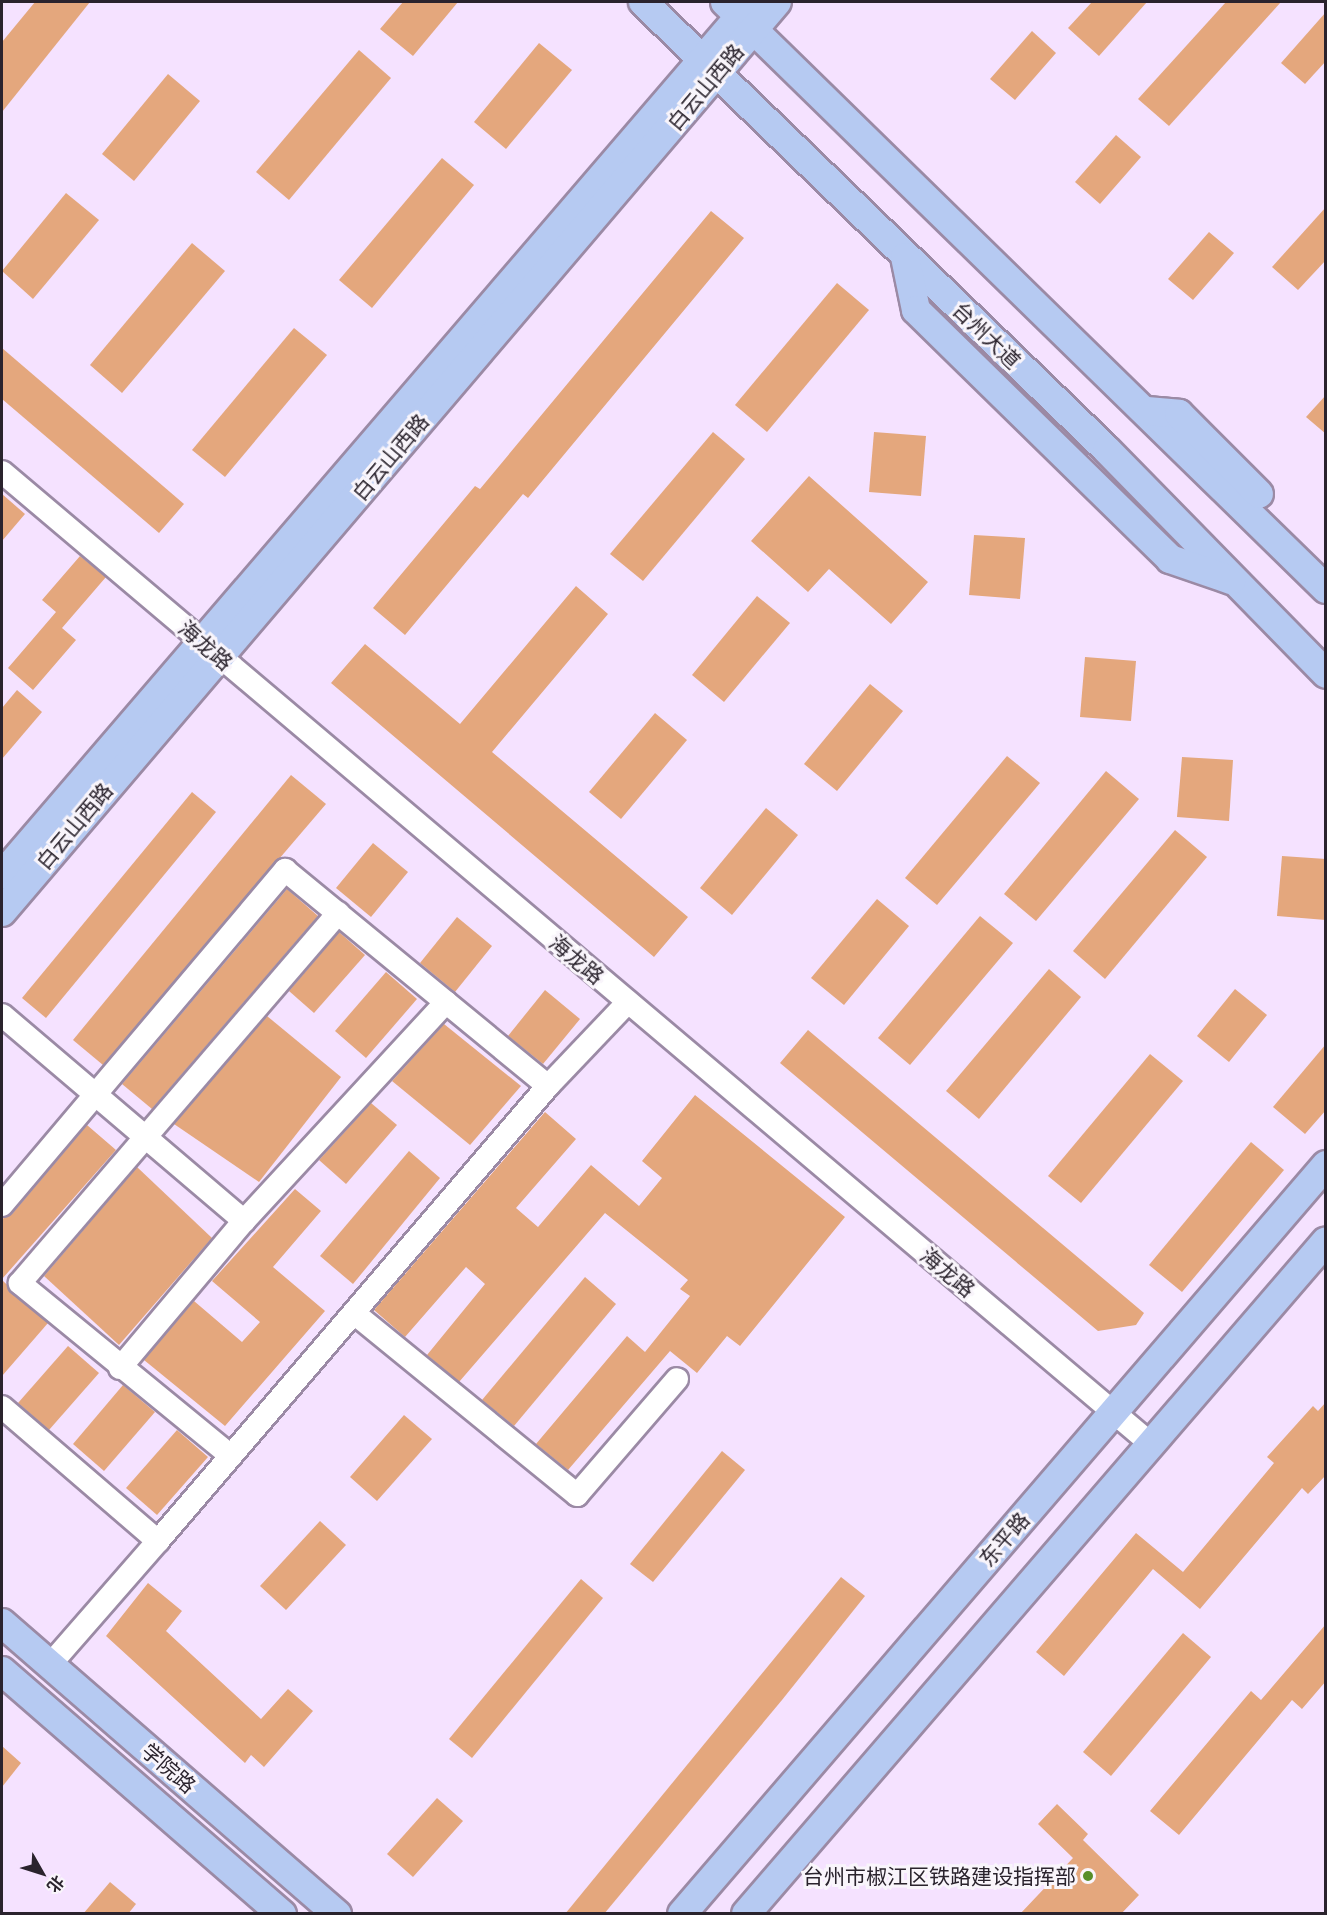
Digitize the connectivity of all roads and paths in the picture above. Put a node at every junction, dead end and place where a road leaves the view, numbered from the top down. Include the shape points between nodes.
1 (643, 2) edge
2 (777, 2) edge
3 (742, 12) edge
4 (708, 68) junction
5 (1147, 411) junction
6 (2, 472) edge
7 (1326, 562) edge
8 (1326, 589) edge
9 (210, 649) junction
10 (1326, 674) edge
11 (2, 875) edge
12 (2, 912) edge
13 (338, 913) junction
14 (446, 1002) junction
15 (628, 1002) junction
16 (2, 1015) edge
17 (548, 1086) junction
18 (96, 1096) junction
19 (147, 1139) junction
20 (1326, 1165) edge
21 (2, 1205) edge
22 (244, 1221) junction
23 (1326, 1241) edge
24 (354, 1313) junction
25 (120, 1368) junction
26 (677, 1379) dead end
27 (2, 1407) edge
28 (1114, 1412) junction
29 (1152, 1445) junction
30 (231, 1456) junction
31 (158, 1541) junction
32 (2, 1623) edge
33 (50, 1665) junction
34 (2, 1671) edge
35 (282, 1914) edge
36 (337, 1914) edge
37 (682, 1914) edge
38 (746, 1914) edge

1 - 4 main road, 台州大道
2 - 3 main road, 白云山西路
3 - 4 main road, 白云山西路
3 - 5 main road
4 - 9 main road, 白云山西路
4 - 10 main road, 台州大道 via 1107,450
5 - 7 main road via 1179,414
5 - 8 main road
6 - 9 street, 海龙路
9 - 11 main road, 白云山西路
9 - 12 main road, 白云山西路
9 - 15 street, 海龙路
13 - 14 street
13 - 18 street via 285,870
13 - 19 street
14 - 17 street
14 - 22 street
15 - 17 street
15 - 28 street, 海龙路
16 - 18 street
17 - 24 street
18 - 19 street
18 - 21 street
19 - 22 street
19 - 25 street via 20,1283
20 - 28 main road, 东平路
22 - 25 street
23 - 29 main road
24 - 26 street via 577,1495
24 - 30 street
25 - 30 street
27 - 31 street
28 - 29 street, 海龙路
28 - 37 main road, 东平路
29 - 38 main road
30 - 31 street
31 - 33 street
32 - 33 main road, 学院路
33 - 36 main road, 学院路
34 - 35 main road, 学院路

